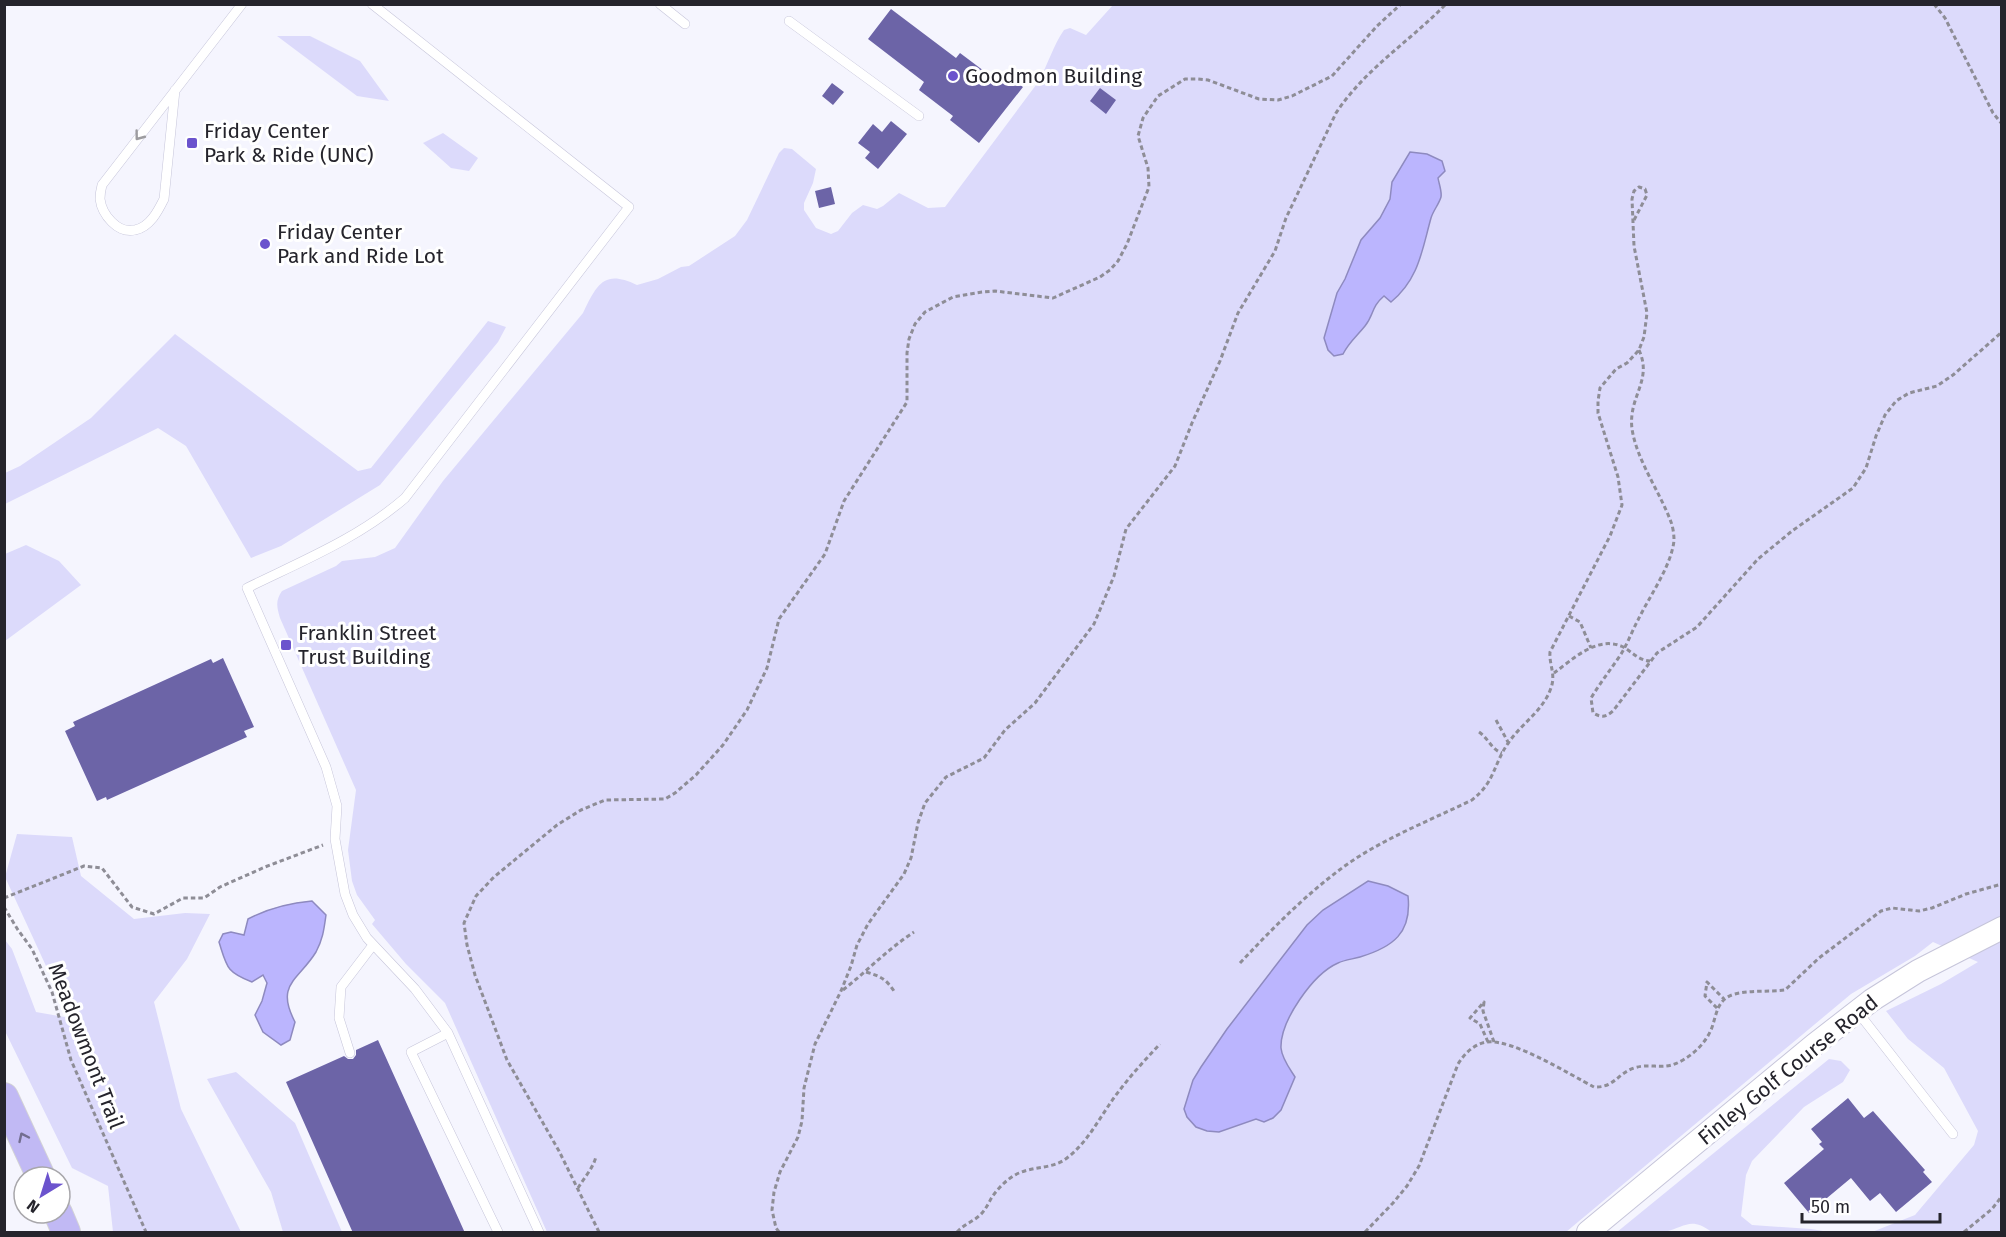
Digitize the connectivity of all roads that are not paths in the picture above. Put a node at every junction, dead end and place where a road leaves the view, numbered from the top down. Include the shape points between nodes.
1 (242, 4) edge
2 (372, 4) edge
3 (660, 4) edge
4 (789, 21) dead end
5 (685, 24) dead end
6 (175, 90) junction
7 (919, 116) dead end
8 (2001, 928) edge
9 (373, 945) junction
10 (1857, 1011) junction
11 (448, 1033) junction
12 (350, 1053) dead end
13 (4, 1097) edge
14 (1953, 1134) dead end
15 (35, 1165) edge
16 (539, 1232) edge
17 (498, 1233) edge
18 (1588, 1233) edge

1 - 6 lane
2 - 9 lane via 629,207 405,498 351,537 247,588 327,767 337,806 335,839 345,894 352,915
3 - 5 lane
4 - 7 lane
6 -> 6 lane via 102,185 100,199 105,216 120,228 135,231 146,225 164,200
8 - 10 street, Finley Golf Course Road via 1918,971
9 - 11 lane via 416,989
9 - 12 lane via 341,987 339,1018
10 - 14 lane
10 - 18 street, Finley Golf Course Road
11 - 16 lane
11 - 17 lane via 411,1052
15 -> 13 main road

